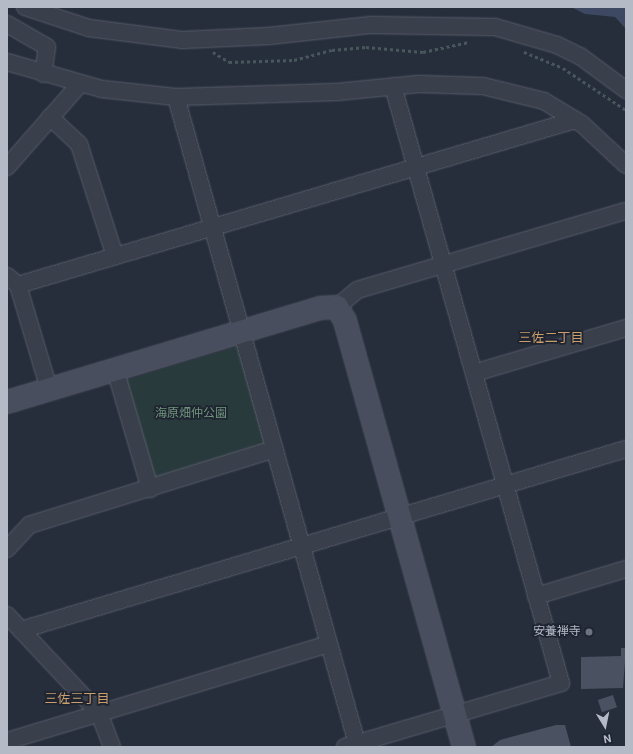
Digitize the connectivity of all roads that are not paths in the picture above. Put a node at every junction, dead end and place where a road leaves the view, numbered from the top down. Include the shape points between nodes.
1 (25, 7) edge
2 (7, 24) edge
3 (7, 62) edge
4 (43, 74) junction
5 (80, 84) junction
6 (393, 86) junction
7 (626, 90) edge
8 (176, 97) junction
9 (50, 117) junction
10 (575, 120) junction
11 (626, 165) edge
12 (7, 166) edge
13 (417, 167) junction
14 (626, 211) edge
15 (213, 228) junction
16 (115, 256) junction
17 (444, 265) junction
18 (13, 281) edge
19 (337, 307) junction
20 (626, 328) edge
21 (242, 332) junction
22 (115, 369) junction
23 (474, 373) junction
24 (49, 389) junction
25 (7, 402) edge
26 (626, 448) edge
27 (275, 449) junction
28 (505, 485) junction
29 (150, 489) junction
30 (399, 516) junction
31 (302, 546) junction
32 (7, 549) edge
33 (626, 569) edge
34 (536, 596) junction
35 (7, 615) edge
36 (21, 630) junction
37 (329, 644) junction
38 (99, 713) junction
39 (455, 714) junction
40 (7, 741) edge
41 (353, 746) edge
42 (112, 747) edge
43 (464, 747) edge

1 - 7 street via 89,28 139,36 206,40 371,25 495,27 557,45 603,71
2 - 4 street via 47,47
3 - 4 street
4 - 5 street
5 - 8 street
5 - 9 street
6 - 8 street
6 - 10 street via 483,86 544,101
6 - 13 street
8 - 15 street
9 - 12 street
9 - 16 street via 80,144
10 - 11 street
10 - 13 street
13 - 15 street
13 - 17 street
14 - 17 street
15 - 16 street
15 - 21 street
16 - 18 street
17 - 19 street via 358,290
17 - 23 street
18 - 24 street
19 - 21 street via 321,308
19 - 30 street via 345,321
20 - 23 street
21 - 22 street
21 - 27 street
22 - 24 street
22 - 29 street
23 - 28 street
24 - 25 street
26 - 28 street
27 - 29 street
27 - 31 street
28 - 30 street
28 - 34 street
29 - 32 street via 29,524
30 - 31 street
30 - 39 street
31 - 36 street
31 - 37 street
33 - 34 street
34 - 39 street via 561,683
35 - 36 street
36 - 38 street
37 - 38 street
37 - 41 street
38 - 40 street
38 - 42 street
39 - 41 street
39 - 43 street

